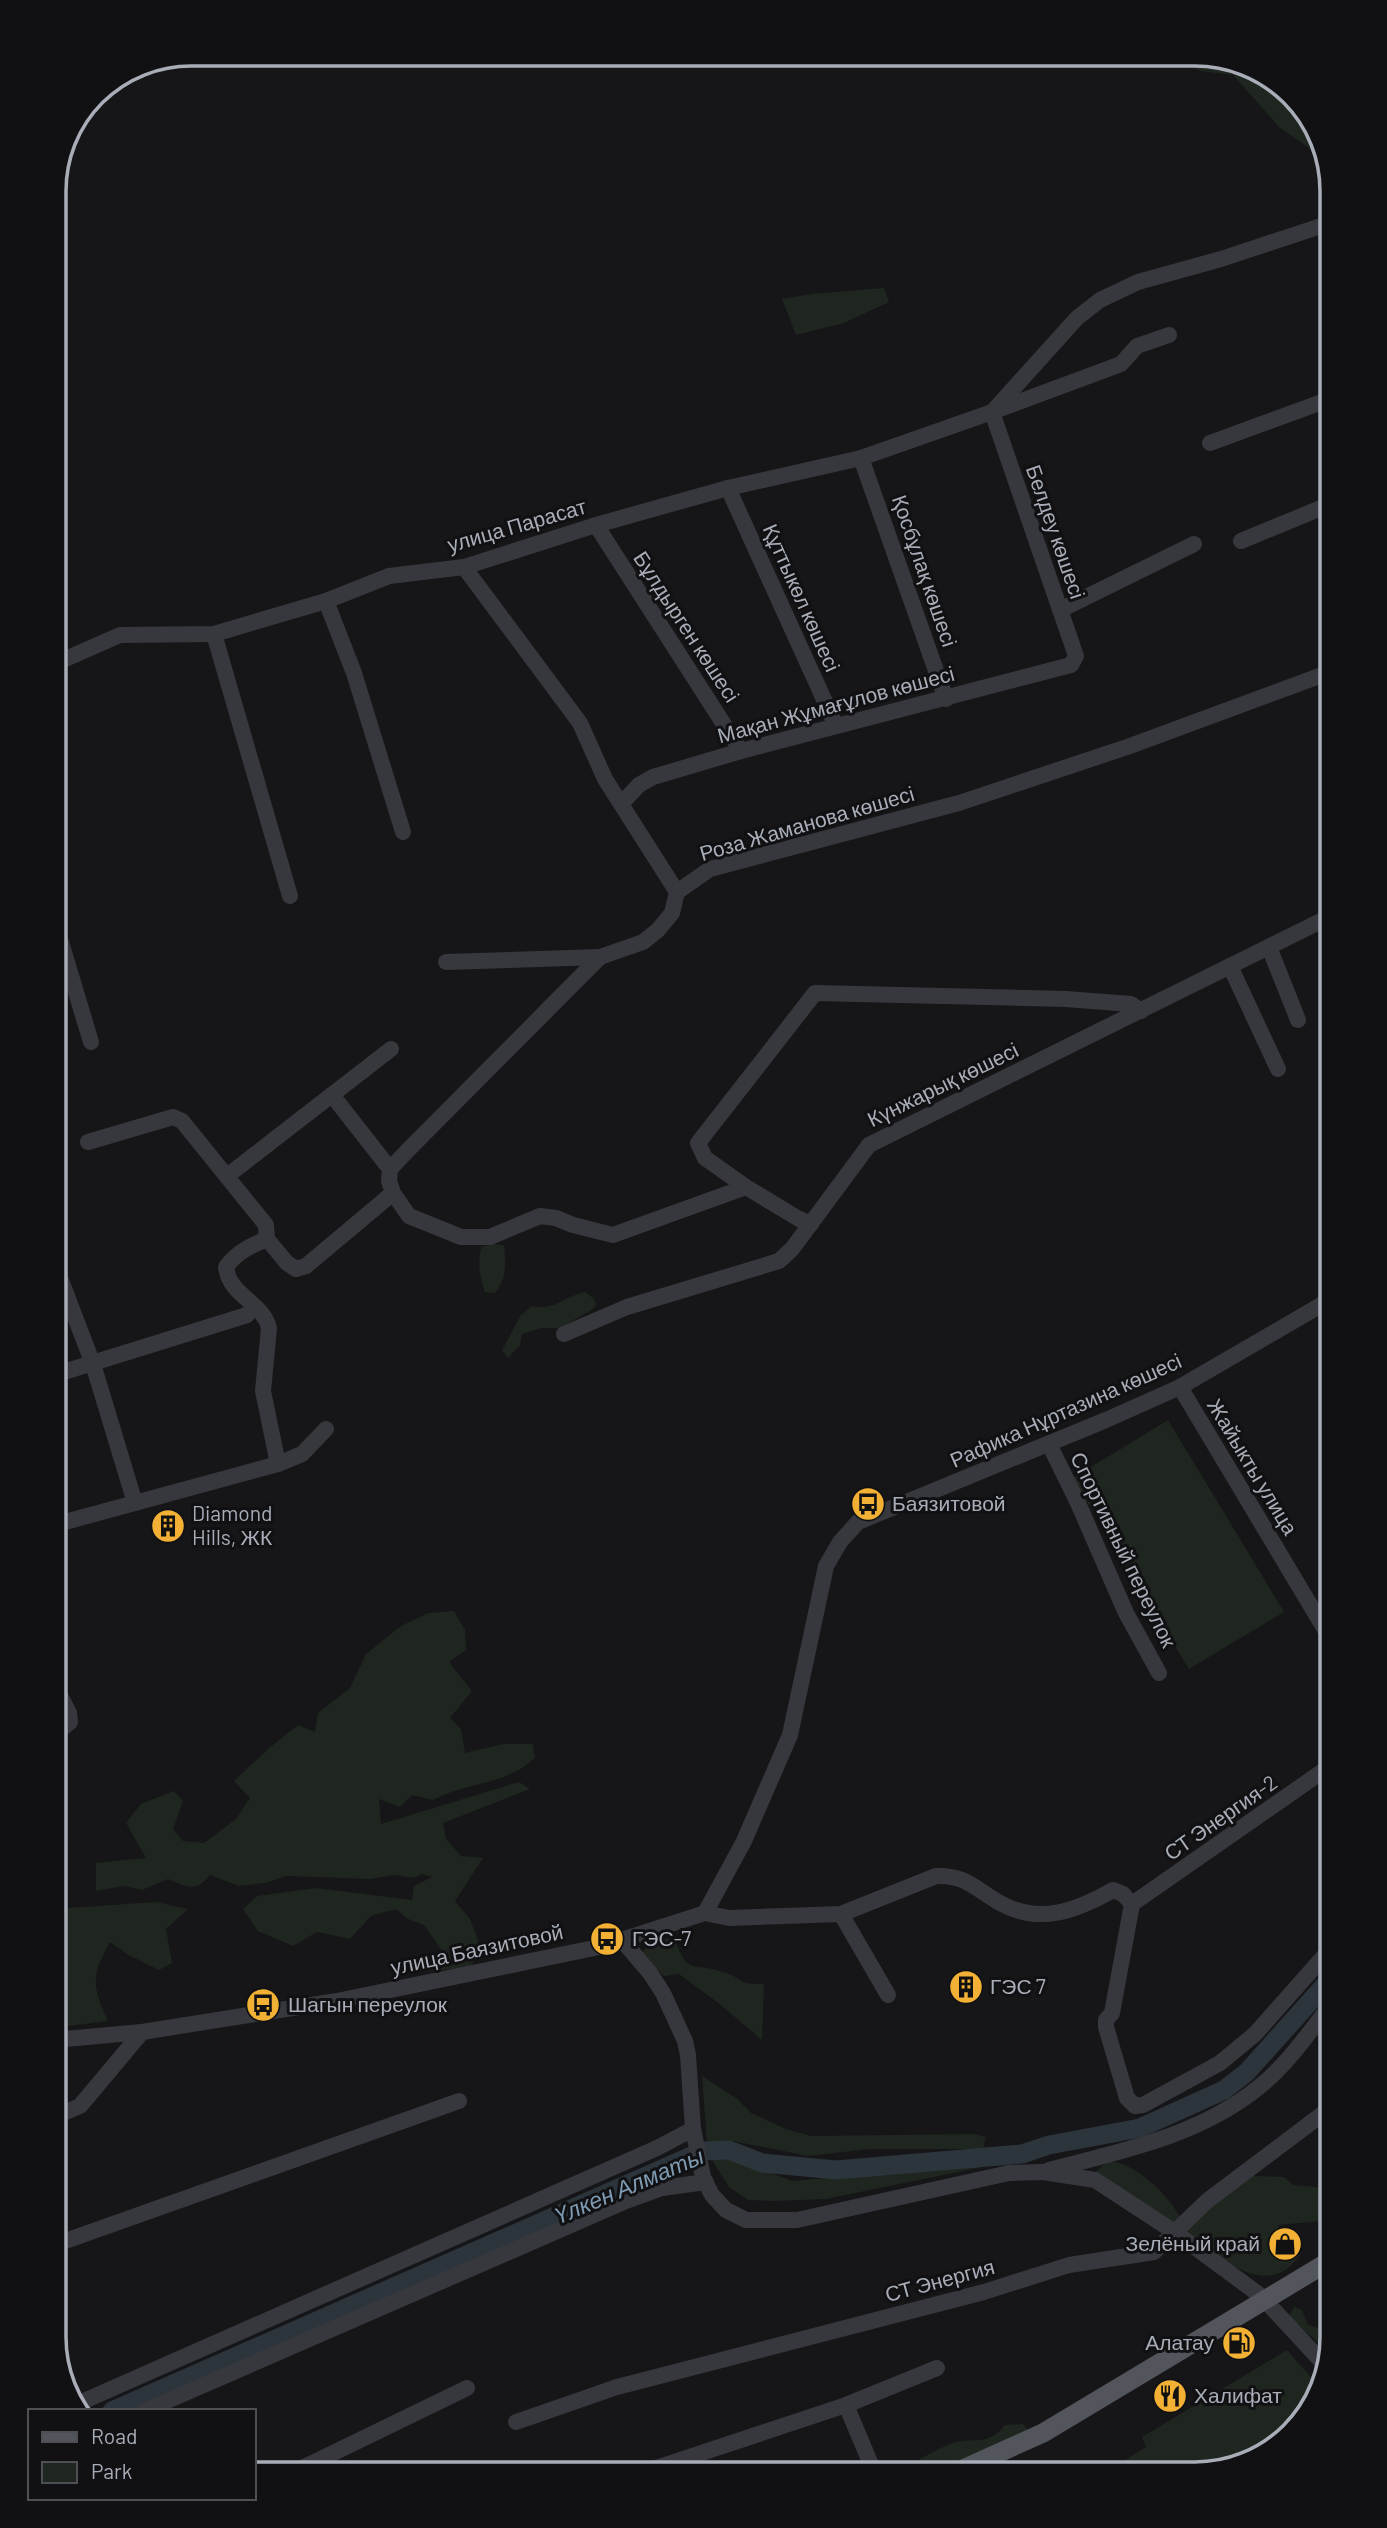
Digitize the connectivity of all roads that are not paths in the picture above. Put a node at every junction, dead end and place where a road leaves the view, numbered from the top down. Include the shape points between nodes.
1 (1320, 226) edge
2 (1169, 335) dead end
3 (1320, 403) edge
4 (992, 412) junction
5 (1210, 443) dead end
6 (861, 458) junction
7 (727, 488) junction
8 (1320, 508) edge
9 (596, 525) junction
10 (1241, 541) dead end
11 (1194, 544) dead end
12 (464, 567) junction
13 (326, 601) junction
14 (1060, 610) junction
15 (214, 634) junction
16 (67, 658) edge
17 (1070, 665) joint
18 (1320, 676) edge
19 (946, 699) junction
20 (836, 726) junction
21 (741, 751) junction
22 (621, 804) junction
23 (403, 832) dead end
24 (677, 892) junction
25 (289, 896) dead end
26 (1320, 922) edge
27 (1269, 947) junction
28 (600, 957) junction
29 (67, 961) edge
30 (446, 962) dead end
31 (1230, 967) junction
32 (1141, 1011) junction
33 (1298, 1020) dead end
34 (91, 1042) dead end
35 (391, 1049) dead end
36 (1278, 1069) dead end
37 (332, 1095) junction
38 (88, 1142) dead end
39 (390, 1169) junction
40 (227, 1176) junction
41 (746, 1187) junction
42 (393, 1193) junction
43 (811, 1224) junction
44 (267, 1239) junction
45 (66, 1295) edge
46 (1320, 1306) edge
47 (254, 1307) junction
48 (564, 1334) dead end
49 (93, 1364) junction
50 (66, 1371) edge
51 (1180, 1387) junction
52 (326, 1429) dead end
53 (1049, 1444) junction
54 (278, 1464) junction
55 (135, 1503) junction
56 (66, 1522) edge
57 (1320, 1621) edge
58 (1159, 1673) dead end
59 (66, 1708) edge
60 (66, 1725) edge
61 (1320, 1773) edge
62 (1132, 1904) junction
63 (705, 1913) junction
64 (841, 1914) junction
65 (622, 1940) junction
66 (1320, 1961) edge
67 (888, 1995) dead end
68 (1320, 2018) edge
69 (142, 2032) junction
70 (66, 2039) edge
71 (459, 2101) dead end
72 (66, 2112) edge
73 (1320, 2116) edge
74 (694, 2136) junction
75 (1043, 2172) junction
76 (705, 2182) junction
77 (1174, 2231) junction
78 (66, 2241) edge
79 (1320, 2267) edge
80 (1266, 2300) junction
81 (1318, 2358) edge
82 (937, 2368) dead end
83 (467, 2388) dead end
84 (84, 2401) edge
85 (846, 2405) junction
86 (149, 2409) edge
87 (516, 2422) dead end
88 (315, 2461) edge
89 (676, 2461) edge
90 (870, 2462) edge
91 (978, 2462) edge

1 - 4 street via 1138,282 1100,300 1077,318
2 - 4 street, улица Парасат via 1137,346 1121,363
3 - 5 street
4 - 6 street, улица Парасат
4 - 14 street, Белдеу көшесі
6 - 7 street, улица Парасат
6 - 19 street, Қосбұлақ көшесі
7 - 9 street, улица Парасат
7 - 20 street, Құттыкөл көшесі
8 - 10 street
9 - 12 street, улица Парасат
9 - 21 street, Бұлдырген көшесі
11 - 14 street
12 - 13 street, улица Парасат via 388,576
12 - 22 street via 580,723
13 - 15 street, улица Парасат
13 - 23 street via 355,673
14 - 17 street, Белдеу көшесі via 1076,656
15 - 16 street, улица Парасат via 120,635
15 - 25 street
17 - 19 street, Мақан Жұмағұлов көшесі
18 - 24 street, Роза Жаманова көшесі via 960,803 710,869
19 - 20 street, Мақан Жұмағұлов көшесі
20 - 21 street, Мақан Жұмағұлов көшесі
21 - 22 street, Мақан Жұмағұлов көшесі via 653,776
22 - 24 street
24 - 28 street via 672,913 658,930 643,942
26 - 27 street, Күнжарық көшесі
27 - 31 street, Күнжарық көшесі
27 - 33 street
28 - 30 street
28 - 39 street
29 - 34 street
31 - 32 street, Күнжарық көшесі
31 - 36 street
32 - 41 street via 1131,1004 1066,999 815,993 698,1143 705,1158
32 - 43 street, Күнжарық көшесі via 869,1145
35 - 37 street
37 - 39 street
37 - 40 street
38 - 40 street via 173,1117 182,1121
39 - 42 street
40 - 44 street via 266,1225
41 - 42 street via 613,1235 540,1216 490,1237 461,1237 410,1216
41 - 43 street
42 - 44 street via 306,1266 296,1269 287,1263
43 - 48 street, Күнжарық көшесі via 779,1261 627,1307
44 - 47 street via 247,1247 226,1267 234,1288
45 - 49 street
46 - 51 street, Рафика Нұртазина көшесі
47 - 49 street via 247,1315
47 - 54 street via 267,1318 269,1328 264,1391
49 - 50 street
49 - 55 street
51 - 53 street, Рафика Нұртазина көшесі
51 - 57 street, Жайыкты улица
52 - 54 street via 302,1454
53 - 58 street, Спортивный переулок via 1126,1613
53 - 63 street, Рафика Нұртазина көшесі via 858,1522 840,1542 826,1566 790,1735 744,1841
54 - 55 street
55 - 56 street
59 - 60 street via 70,1722
61 - 62 street, СТ Энергия-2
62 - 64 street via 1113,1890 1066,1912 1049,1916 1027,1913 1001,1904 965,1880 936,1876
62 - 66 street via 1106,2028 1126,2098 1135,2106 1220,2063 1255,2034
63 - 64 street via 729,1917
63 - 65 street, улица Баязитовой
64 - 67 street
65 - 69 street, улица Баязитовой via 337,2001
65 - 74 street via 663,1993 685,2041
68 - 75 street via 1259,2088 1227,2108 1169,2138
69 - 70 street, улица Баязитовой
69 - 72 street via 80,2106
71 - 78 street
73 - 77 street, СТ Энергия
74 - 76 street
74 - 84 street via 657,2148
75 - 76 street via 1009,2172 913,2188 797,2220 746,2220 726,2210
75 - 77 street via 1095,2180
76 - 86 street via 662,2188 626,2202
77 - 80 street
77 - 87 street, СТ Энергия via 1154,2252 1069,2265 984,2292 617,2387
79 - 80 main road
80 - 81 street
80 - 91 main road via 1043,2433
82 - 85 street
83 - 88 street
85 - 89 street
85 - 90 street

